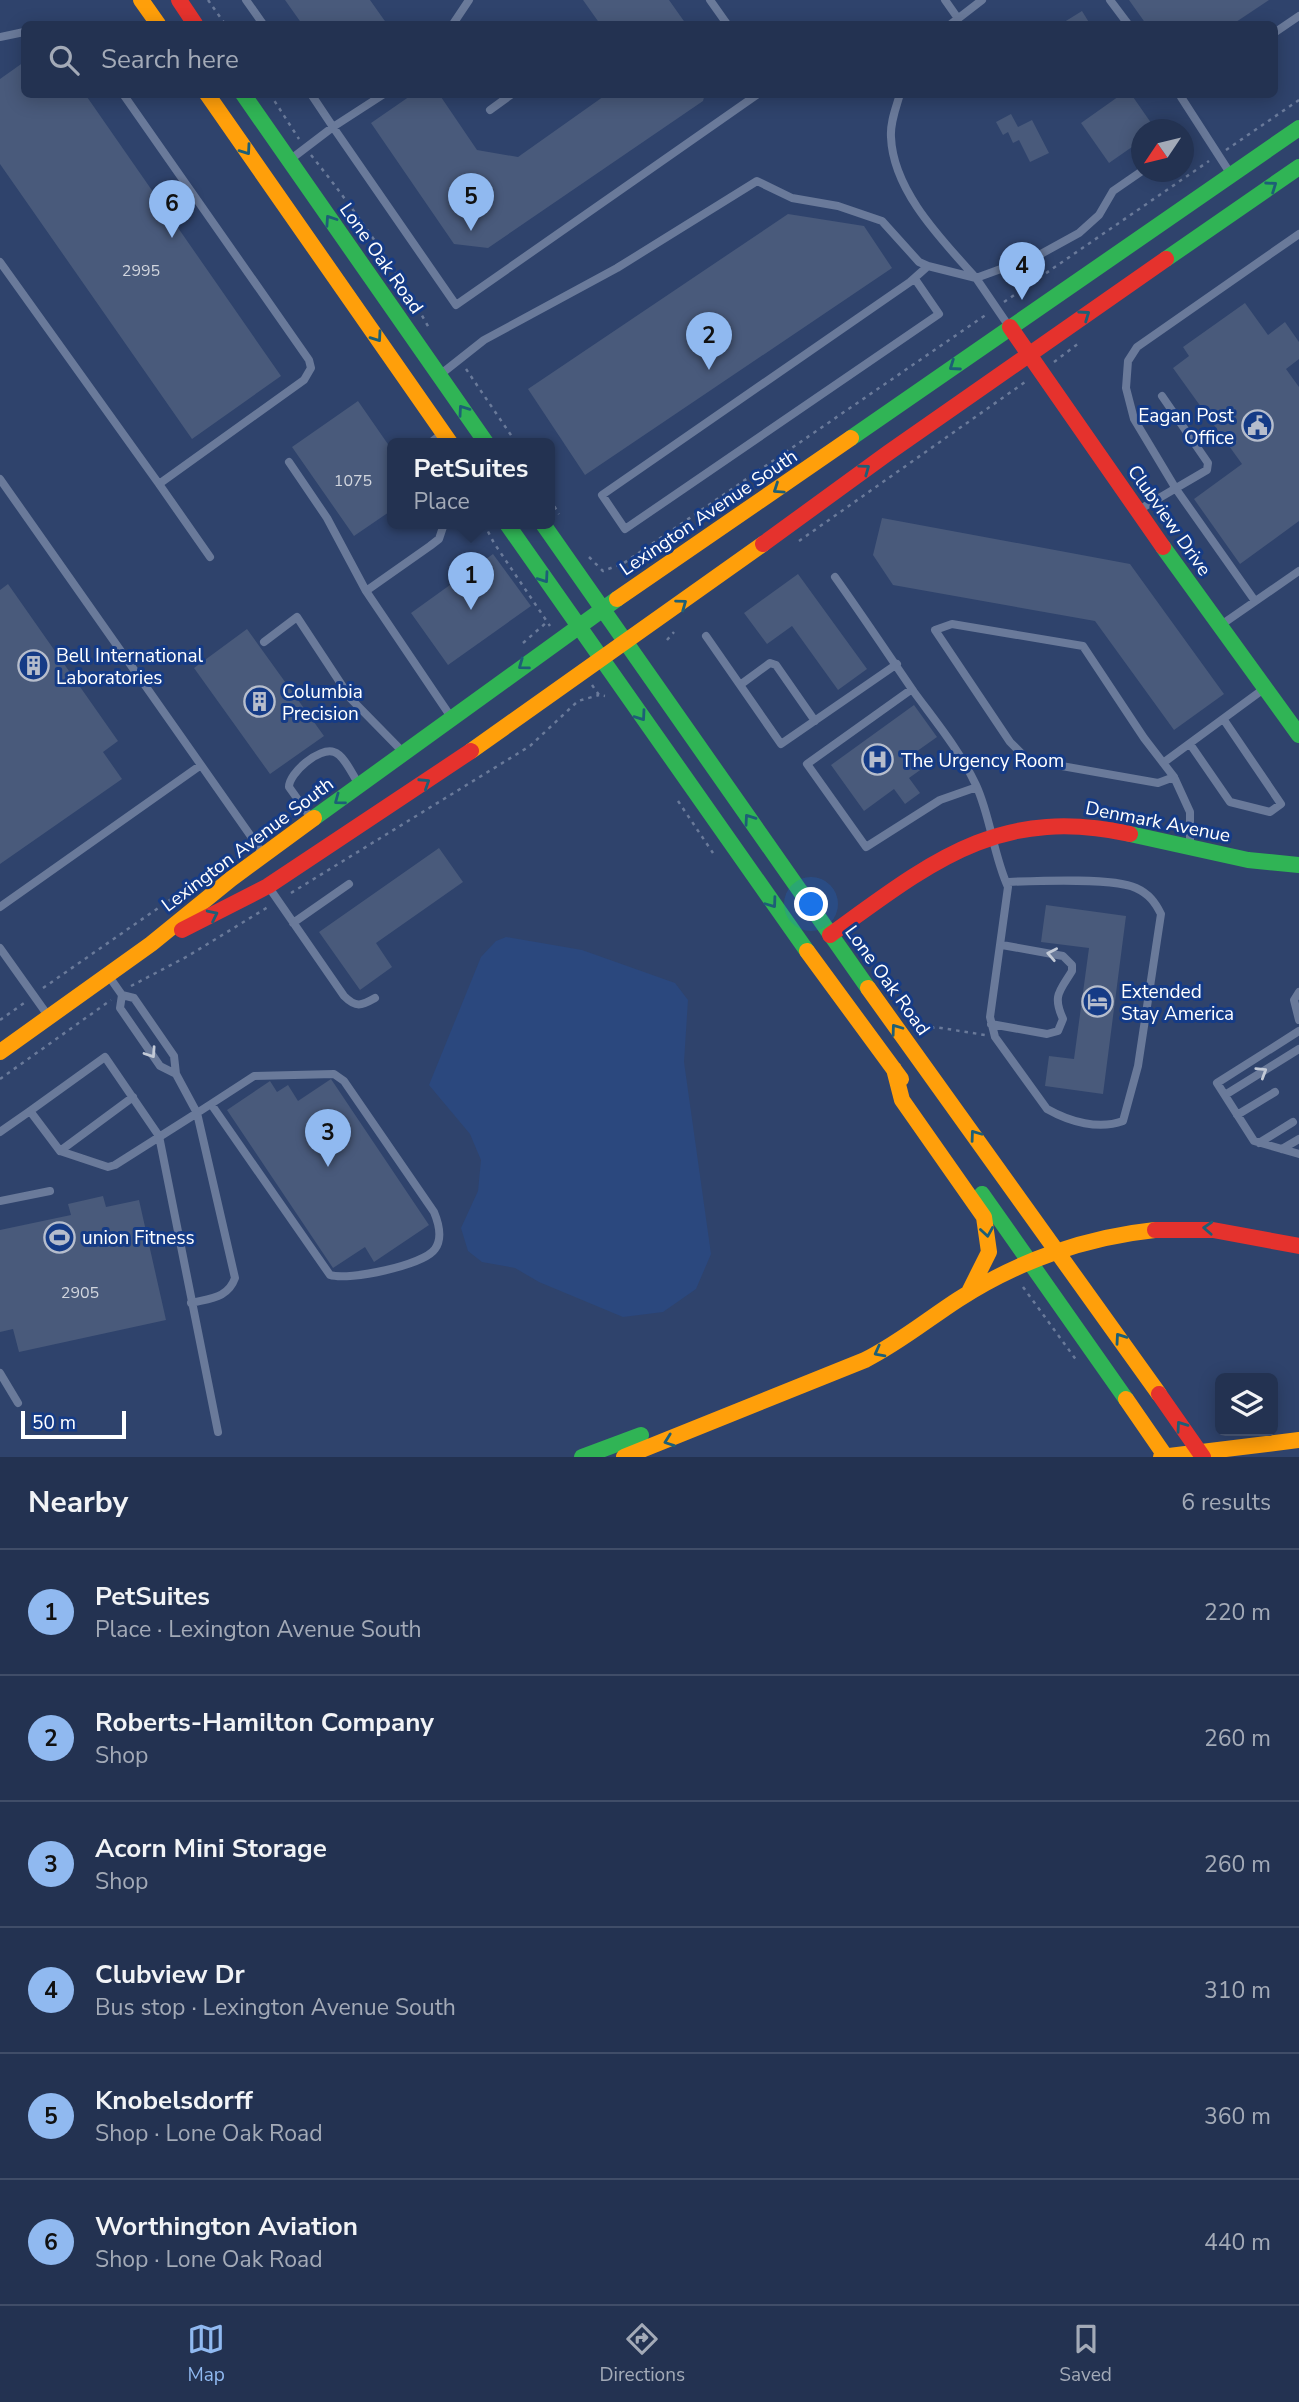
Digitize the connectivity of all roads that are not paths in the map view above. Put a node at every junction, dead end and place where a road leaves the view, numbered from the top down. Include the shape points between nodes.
1 (141, 0) edge
2 (179, 0) edge
3 (246, 0) edge
4 (469, 0) edge
5 (710, 0) edge
6 (944, 0) edge
7 (982, 0) edge
8 (1110, 0) edge
9 (1299, 16) edge
10 (156, 21) edge
11 (193, 21) edge
12 (261, 21) edge
13 (455, 21) edge
14 (725, 21) edge
15 (954, 21) edge
16 (1126, 21) edge
17 (1278, 31) edge
18 (21, 33) edge
19 (0, 37) edge
20 (126, 98) edge
21 (210, 98) edge
22 (246, 98) edge
23 (314, 98) edge
24 (378, 98) edge
25 (506, 98) edge
26 (752, 98) edge
27 (899, 98) edge
28 (1183, 98) edge
29 (490, 110) dead end
30 (333, 127) junction
31 (1299, 128) edge
32 (289, 160) junction
33 (1299, 167) edge
34 (1231, 175) junction
35 (1131, 178) edge
36 (1299, 234) edge
37 (0, 262) edge
38 (928, 267) junction
39 (976, 278) junction
40 (915, 279) junction
41 (1010, 327) junction
42 (1029, 354) junction
43 (439, 375) junction
44 (1162, 396) dead end
45 (447, 438) edge
46 (483, 438) edge
47 (289, 462) dead end
48 (0, 479) edge
49 (159, 484) junction
50 (1176, 489) junction
51 (1137, 511) junction
52 (442, 529) edge
53 (510, 529) edge
54 (546, 529) edge
55 (210, 557) dead end
56 (1299, 571) edge
57 (835, 578) dead end
58 (366, 591) junction
59 (1255, 601) junction
60 (602, 609) junction
61 (1220, 625) junction
62 (578, 626) junction
63 (706, 636) dead end
64 (264, 642) dead end
65 (626, 643) junction
66 (602, 660) junction
67 (897, 664) junction
68 (740, 685) junction
69 (1265, 688) junction
70 (912, 689) junction
71 (451, 717) junction
72 (1224, 719) junction
73 (815, 721) junction
74 (1299, 736) edge
75 (1190, 744) junction
76 (404, 753) junction
77 (1163, 763) junction
78 (201, 765) junction
79 (1174, 777) junction
80 (360, 785) junction
81 (977, 787) junction
82 (313, 820) junction
83 (993, 833) junction
84 (1190, 847) junction
85 (264, 855) junction
86 (1299, 865) edge
87 (1006, 882) junction
88 (349, 884) dead end
89 (268, 886) junction
90 (0, 907) edge
91 (293, 923) junction
92 (830, 935) junction
93 (151, 944) junction
94 (1002, 945) junction
95 (0, 948) edge
96 (108, 975) junction
97 (1299, 992) edge
98 (122, 995) junction
99 (375, 998) dead end
100 (49, 1017) junction
101 (1299, 1020) edge
102 (991, 1024) junction
103 (1299, 1031) edge
104 (1299, 1049) edge
105 (0, 1052) edge
106 (894, 1069) junction
107 (176, 1074) junction
108 (1275, 1092) dead end
109 (1225, 1096) junction
110 (133, 1097) junction
111 (211, 1104) junction
112 (30, 1111) junction
113 (197, 1113) junction
114 (1237, 1115) junction
115 (1293, 1122) dead end
116 (0, 1132) edge
117 (159, 1136) junction
118 (1299, 1139) edge
119 (1259, 1143) junction
120 (1282, 1149) junction
121 (60, 1151) junction
122 (1299, 1154) edge
123 (50, 1191) dead end
124 (0, 1201) edge
125 (1299, 1246) edge
126 (1058, 1250) junction
127 (1030, 1261) junction
128 (963, 1297) junction
129 (191, 1303) junction
130 (877, 1335) dead end
131 (832, 1356) dead end
132 (0, 1373) edge
133 (19, 1404) dead end
134 (218, 1432) dead end
135 (1299, 1440) edge
136 (582, 1457) edge
137 (624, 1457) edge
138 (1164, 1457) edge
139 (1203, 1457) edge

1 - 10 main road
2 - 11 main road
3 - 12 lane
4 - 13 lane
5 - 14 lane
6 - 15 lane
7 - 15 lane
8 - 16 lane
9 - 17 lane
18 - 19 lane
20 - 49 lane via 311,368 304,380
21 -> 45 main road
22 - 32 main road, Lone Oak Road
23 - 30 lane
24 - 30 lane
25 - 29 lane
26 - 30 lane via 456,305
27 - 39 lane via 891,137 897,164 920,209
28 - 34 lane
30 - 32 lane
31 - 34 main road, Lexington Avenue South
43 -> 32 main road, Lone Oak Road
42 -> 33 main road, Lexington Avenue South
34 - 41 main road, Lexington Avenue South
35 - 39 lane via 1112,191 1099,215 1079,233 1040,255
36 - 50 lane via 1138,347 1128,361 1129,405
37 - 49 lane
38 - 39 lane
38 - 40 lane
38 - 43 lane via 881,221 838,206 792,198 757,181 617,268 484,340
39 - 41 lane
40 - 40 lane via 602,495 625,529 939,314
41 - 42 main road, Clubview Drive
41 -> 60 main road, Lexington Avenue South
42 - 51 main road, Clubview Drive
65 -> 42 main road, Lexington Avenue South
46 -> 43 main road, Lone Oak Road
44 - 50 lane via 1208,463 1207,470
47 - 58 lane via 327,518
48 - 78 lane
49 - 55 lane
50 - 51 lane
50 - 59 lane
51 - 61 main road, Clubview Drive
52 - 58 lane via 430,546
53 -> 62 main road
54 - 60 main road, Lone Oak Road
56 - 59 lane
57 - 67 lane
58 - 71 lane
59 - 61 lane
60 - 62 main road, Lexington Avenue South
60 - 65 main road, Lone Oak Road
61 - 69 main road, Clubview Drive
62 - 66 main road
62 -> 71 main road, Lexington Avenue South
63 - 68 lane
64 - 76 lane via 298,617 351,699
65 - 66 main road, Lexington Avenue South
92 -> 65 main road, Lone Oak Road
89 -> 66 main road, Lexington Avenue South
66 -> 106 main road
67 - 70 lane
67 - 73 lane
68 - 73 lane via 770,663 776,665
68 - 73 lane via 781,744
69 - 72 lane
69 - 74 main road, Clubview Drive
70 - 81 lane via 960,754
70 - 81 lane via 807,764 866,847 940,800
71 - 76 main road, Lexington Avenue South
72 - 75 lane
72 - 75 lane via 1281,804 1270,812 1230,802
75 - 77 lane
76 - 80 main road, Lexington Avenue South
77 - 79 lane
77 - 79 lane via 1083,646 952,624 935,630 1010,742 1028,760 1158,783
78 - 85 lane
78 - 90 lane
79 - 84 lane via 1190,812
80 -> 82 main road, Lexington Avenue South
80 - 82 lane via 331,750 294,772 289,788
81 - 83 lane
82 - 85 main road, Lexington Avenue South
83 - 84 main road, Denmark Avenue via 1030,825 1094,826
83 - 87 lane
83 - 92 main road, Denmark Avenue via 951,851
84 - 86 main road, Denmark Avenue via 1264,864
85 - 93 main road, Lexington Avenue South
87 - 94 lane
87 - 102 lane via 1134,886 1153,898 1161,914 1138,1066 1123,1121 1105,1127 1047,1109 995,1037
88 - 91 lane
89 - 91 lane
93 -> 89 main road, Lexington Avenue South
91 - 99 lane via 353,1005
126 -> 92 main road, Lone Oak Road
93 - 96 main road, Lexington Avenue South
94 - 102 lane
102 -> 94 lane via 1047,1034 1058,1031 1063,1019 1057,1005 1060,986 1072,971 1063,956
95 - 100 lane
96 - 98 lane
96 - 100 main road, Lexington Avenue South
97 - 101 lane via 1294,1000
98 - 107 lane via 134,998 174,1055
98 -> 107 lane via 120,1008 160,1066
100 - 105 main road, Lexington Avenue South
103 - 109 lane via 1217,1083
109 -> 104 lane
106 - 127 main road
106 -> 128 main road via 902,1100 984,1217 989,1252
107 - 113 lane
108 - 114 lane
109 - 114 lane
110 - 112 lane via 106,1057
110 - 117 lane
110 - 121 lane
111 - 111 lane via 330,1275 351,1278 426,1258 433,1251 439,1233 434,1212 344,1081 334,1074 254,1076
111 - 113 lane
112 - 116 lane
112 - 121 lane
113 - 117 lane
113 - 129 lane via 235,1278 232,1289 221,1296
114 - 119 lane
115 - 119 lane
117 - 121 lane via 108,1167
117 - 129 lane
118 - 120 lane
119 - 120 lane
120 - 122 lane
123 - 124 lane
125 -> 126 main road via 1242,1231 1178,1228 1107,1236
126 - 127 main road
139 -> 126 main road, Lone Oak Road, bridge
127 - 128 main road
127 - 138 main road, bridge
128 - 130 main road
128 -> 137 main road via 873,1356
129 - 134 lane
131 - 136 main road via 704,1412
132 - 133 lane
135 - 138 main road

